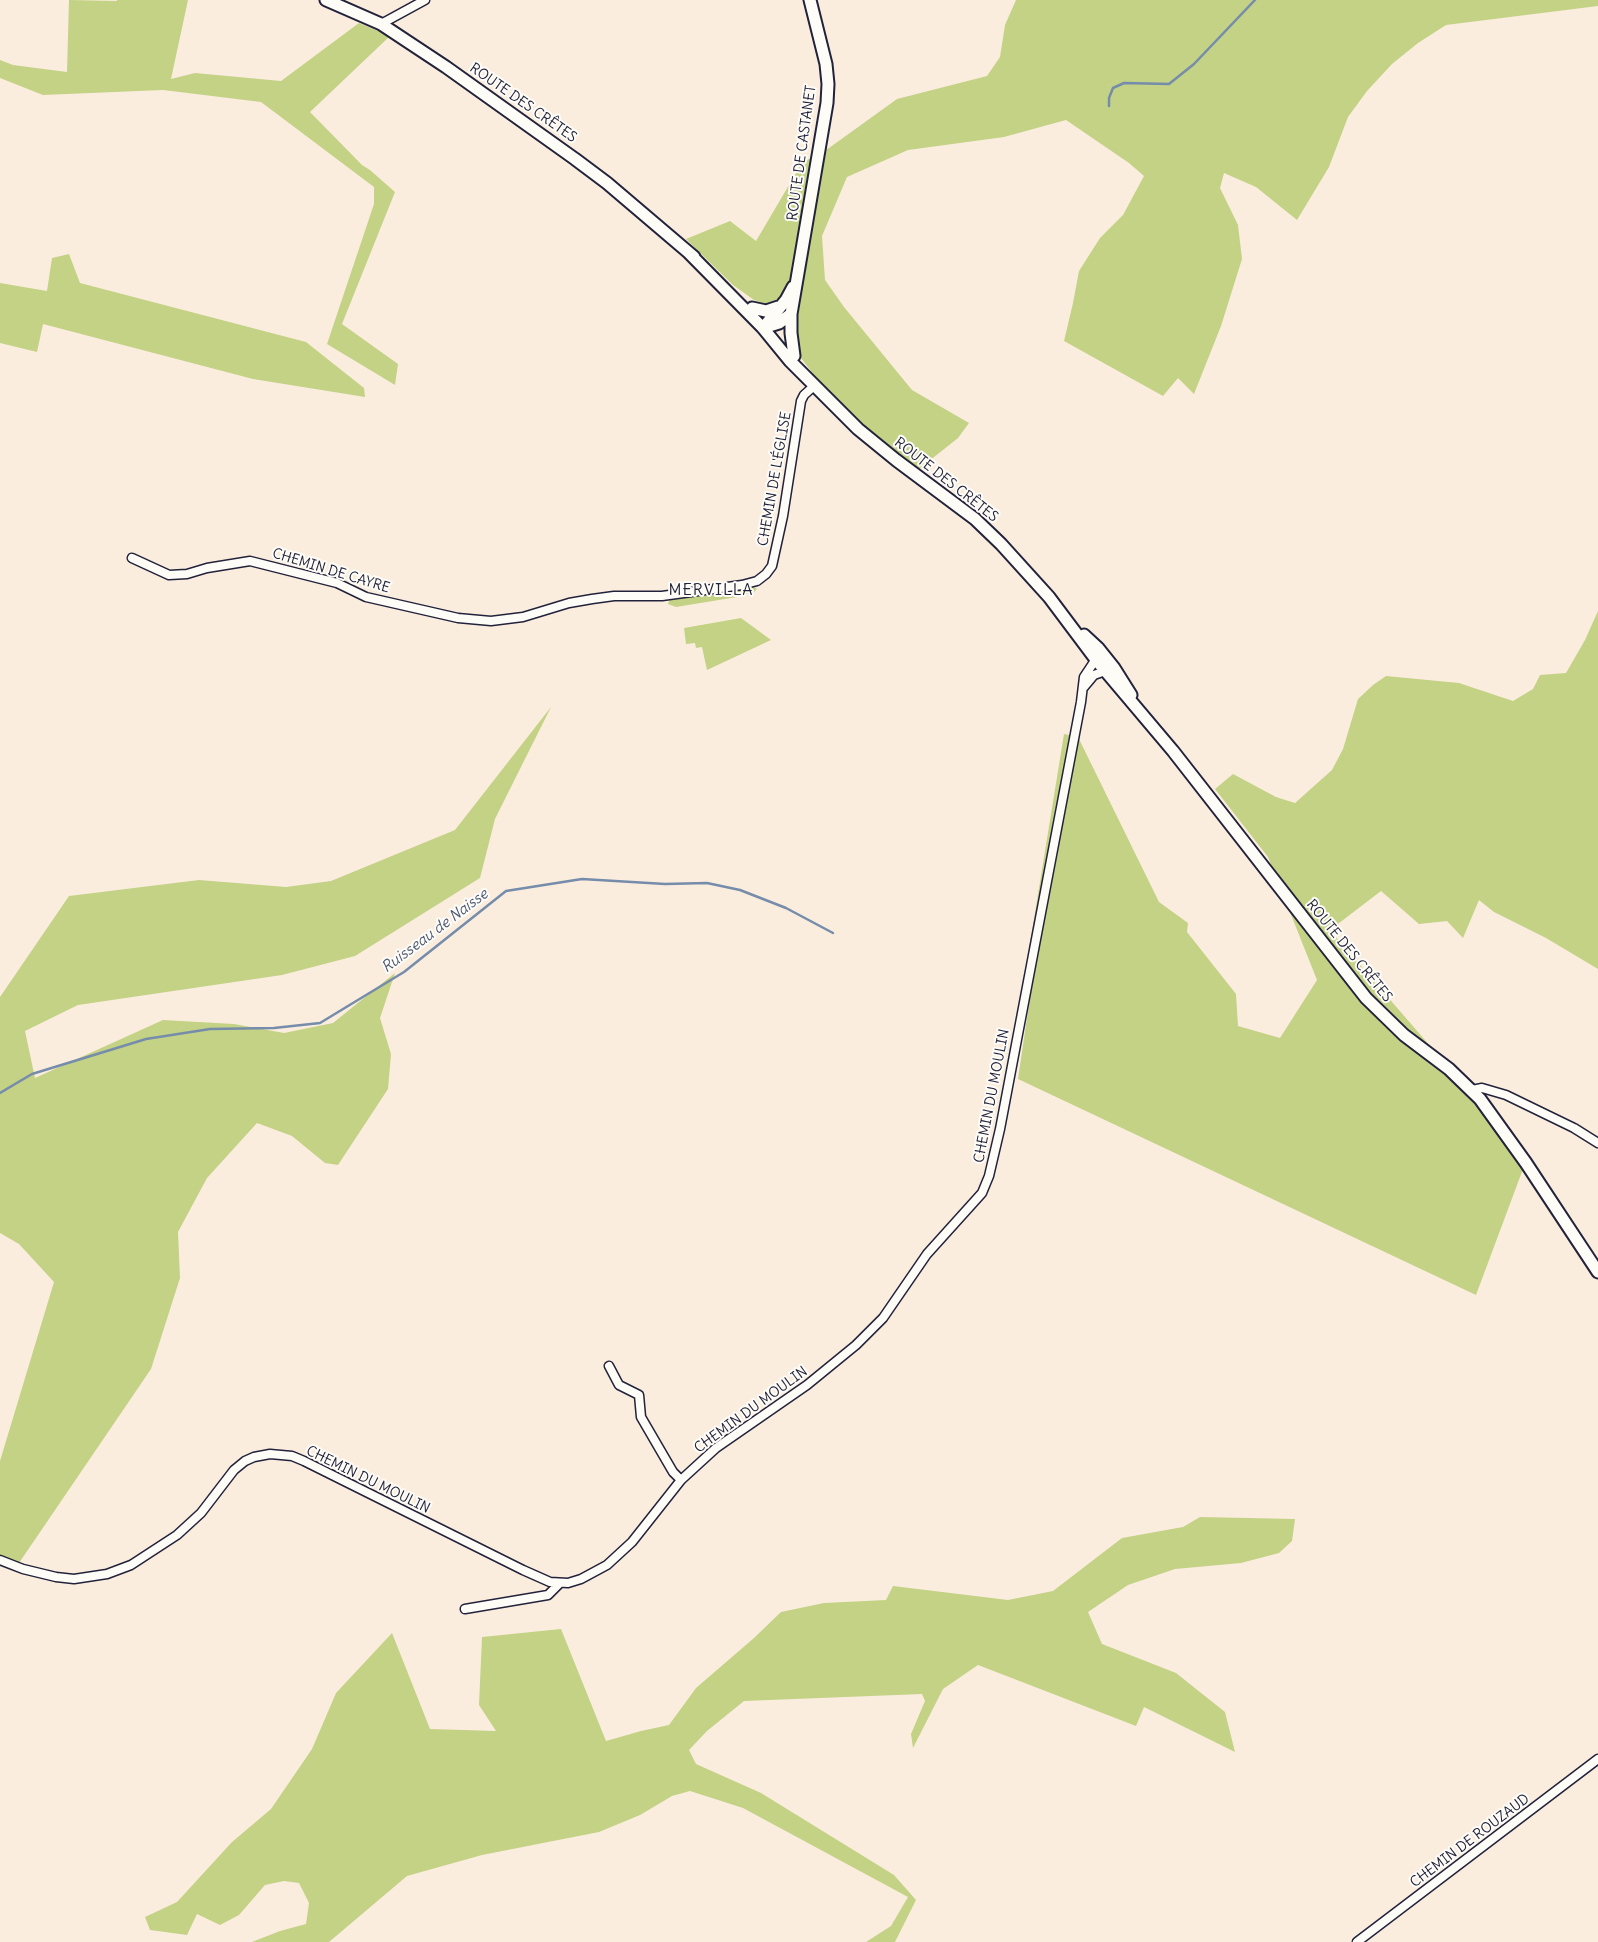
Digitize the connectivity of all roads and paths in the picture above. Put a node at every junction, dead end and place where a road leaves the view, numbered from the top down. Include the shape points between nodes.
1 (326, 0) edge
2 (425, 0) edge
3 (810, 0) edge
4 (381, 24) junction
5 (689, 253) junction
6 (797, 281) junction
7 (780, 306) junction
8 (752, 308) junction
9 (791, 314) junction
10 (767, 326) junction
11 (794, 356) junction
12 (814, 386) junction
13 (132, 558) dead end
14 (762, 578) joint
15 (1103, 664) junction
16 (1084, 687) junction
17 (1472, 1090) junction
18 (1598, 1143) edge
19 (1598, 1272) edge
20 (609, 1366) dead end
21 (681, 1480) junction
22 (0, 1560) edge
23 (560, 1583) junction
24 (465, 1609) dead end
25 (1598, 1759) edge
26 (1357, 1942) edge

1 - 4 street, ROUTE DES CRÊTES
2 - 4 street
3 - 6 street, ROUTE DE CASTANET via 826,64 828,103
4 - 5 street, ROUTE DES CRÊTES via 576,158
5 - 8 street, ROUTE DES CRÊTES
5 - 10 street, ROUTE DES CRÊTES
6 - 7 street, ROUTE DE CASTANET
6 - 9 street, ROUTE DE CASTANET
7 - 8 street via 766,311
7 - 10 street, ROUTE DE CASTANET
8 - 10 street, ROUTE DES CRÊTES
9 - 10 street via 779,323
9 - 11 street, ROUTE DE CASTANET
10 - 11 street, ROUTE DES CRÊTES
10 - 12 street, ROUTE DES CRÊTES via 790,361
11 - 12 street, ROUTE DES CRÊTES
12 - 14 street, CHEMIN DE L'ÉGLISE via 801,401 772,566
12 - 15 street, ROUTE DES CRÊTES via 858,429 975,519 1001,544
13 - 14 street, CHEMIN DE CAYRE via 169,575 241,561 263,564 337,583 366,597 458,618 491,621 523,617 592,599 695,592 742,585
15 - 16 street
15 - 16 street, CHEMIN DU MOULIN via 1094,662 1089,667
15 - 17 street, ROUTE DES CRÊTES via 1366,998 1404,1035
16 - 21 street, CHEMIN DU MOULIN via 1000,1129 982,1193 927,1254 883,1318 856,1346 786,1401 716,1448
17 - 18 street via 1482,1088 1506,1095
17 - 19 street, ROUTE DES CRÊTES via 1507,1135
20 - 21 street via 619,1385 639,1395 641,1417
21 - 23 street, CHEMIN DU MOULIN via 632,1542 607,1565 580,1579
22 - 23 street, CHEMIN DU MOULIN via 23,1569 74,1579 107,1574 132,1565 187,1527 245,1461 262,1455 280,1454 304,1461 539,1578
23 - 24 street via 548,1595
25 - 26 street, CHEMIN DE ROUZAUD

